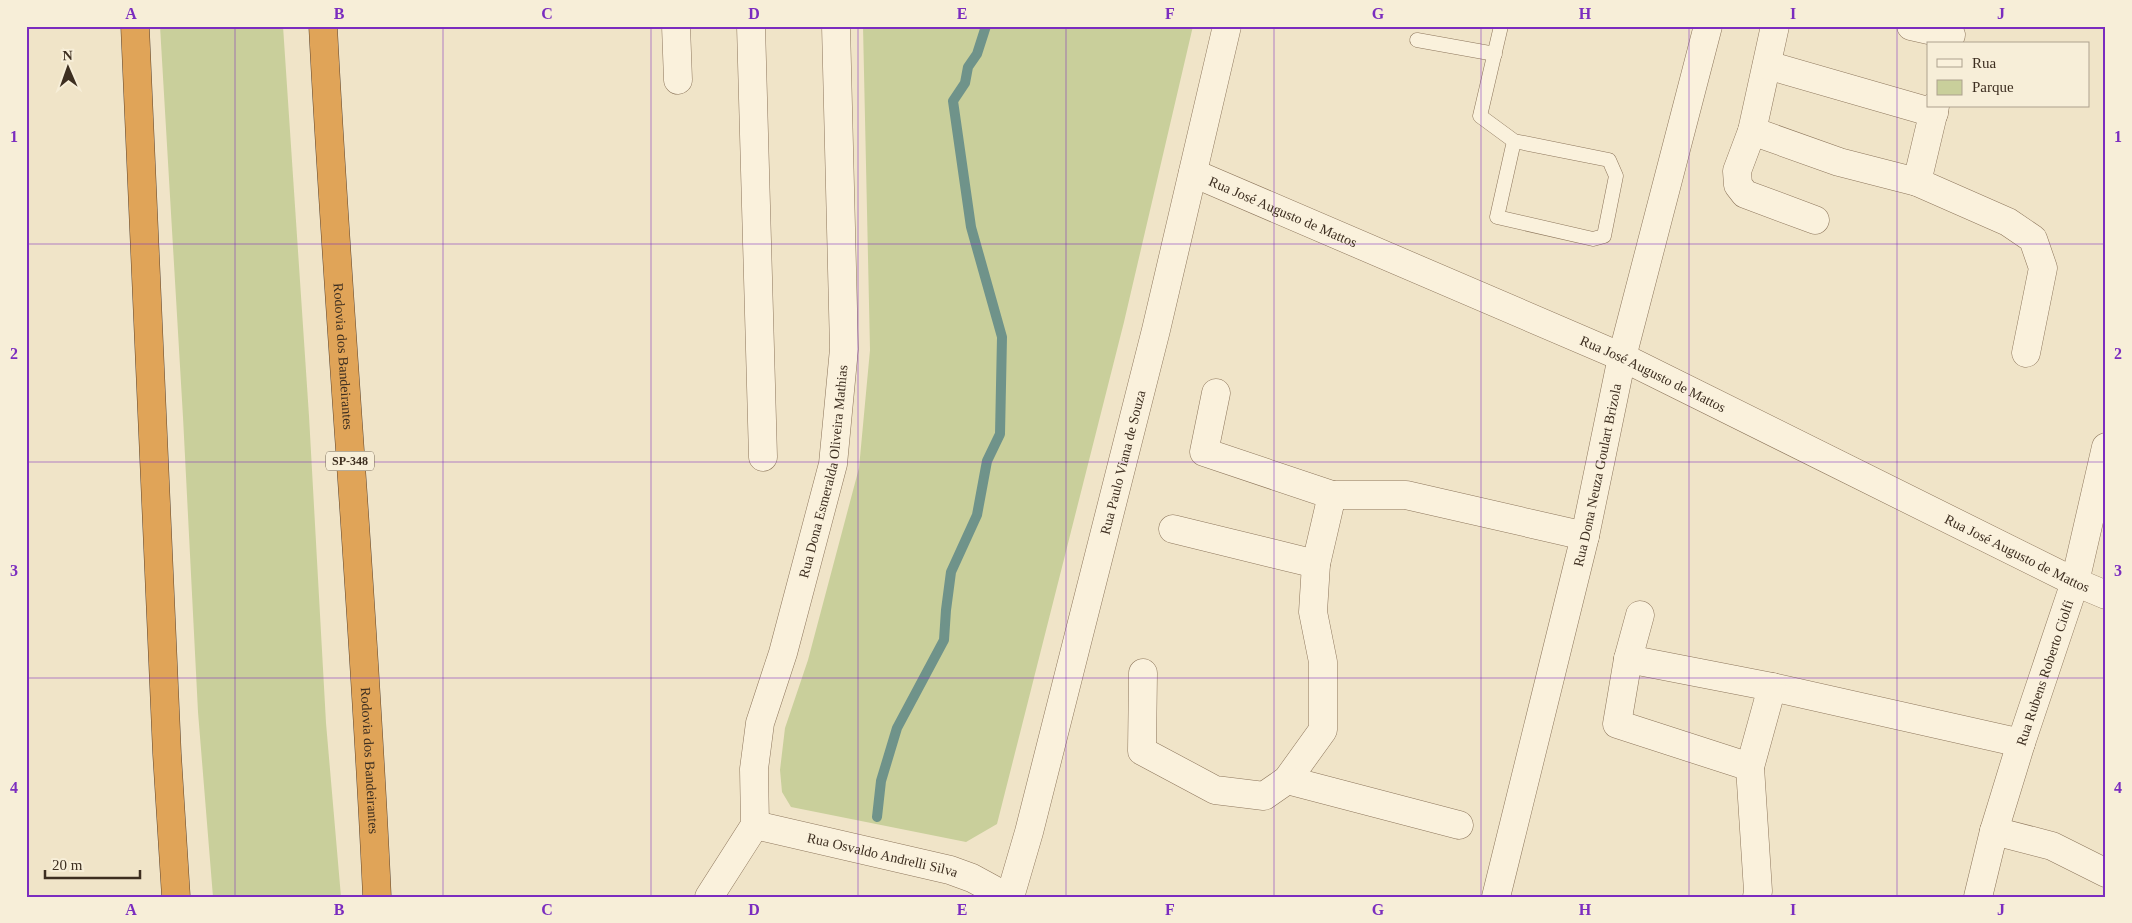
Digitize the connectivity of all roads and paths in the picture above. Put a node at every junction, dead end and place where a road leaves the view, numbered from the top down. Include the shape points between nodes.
1 (134, 26) edge
2 (323, 26) edge
3 (676, 26) edge
4 (751, 26) edge
5 (836, 26) edge
6 (1227, 26) edge
7 (1501, 26) edge
8 (1708, 26) edge
9 (1775, 26) edge
10 (1911, 26) edge
11 (1951, 35) edge
12 (1417, 40) dead end
13 (1494, 54) junction
14 (1767, 66) junction
15 (678, 80) dead end
16 (1934, 110) edge
17 (1752, 131) junction
18 (1514, 140) junction
19 (1193, 173) junction
20 (1918, 182) junction
21 (1815, 220) dead end
22 (2026, 353) dead end
23 (1622, 357) junction
24 (1216, 393) dead end
25 (2106, 448) edge
26 (763, 457) dead end
27 (1332, 495) junction
28 (1173, 529) dead end
29 (1585, 536) junction
30 (1316, 564) junction
31 (2075, 582) junction
32 (2106, 595) edge
33 (1640, 615) dead end
34 (1628, 659) junction
35 (1143, 673) dead end
36 (1772, 687) junction
37 (2021, 743) junction
38 (1750, 768) junction
39 (1287, 780) junction
40 (755, 825) junction
41 (1459, 826) dead end
42 (1994, 831) junction
43 (2106, 873) edge
44 (176, 897) edge
45 (377, 897) edge
46 (709, 897) edge
47 (1008, 897) edge
48 (1496, 897) edge
49 (1757, 897) edge
50 (1978, 897) edge

1 - 44 highway
2 - 45 highway, Rodovia dos Bandeirantes / SP-348 via 329,158 371,755
3 - 15 street
4 - 26 street
5 - 40 street, Rua Dona Esmeralda Oliveira Mathias via 844,349 834,464 783,652 760,723 754,769
6 - 19 street, Rua Paulo Viana de Souza
7 - 13 lane
8 - 23 street, Rua Dona Neuza Goulart Brizola
9 - 14 street
10 - 11 street
12 - 13 lane
13 - 18 lane via 1480,116
14 - 16 street
14 - 17 street
16 - 20 street
17 - 20 street via 1839,162
17 - 21 street via 1736,171 1738,185 1745,194
18 - 18 lane via 1609,160 1616,176 1604,236 1593,239 1497,217
19 - 23 street, Rua José Augusto de Mattos
19 - 47 street, Rua Paulo Viana de Souza via 1032,822
20 - 22 street via 2008,222 2033,239 2043,268
23 - 29 street, Rua Dona Neuza Goulart Brizola
23 - 31 street, Rua José Augusto de Mattos
24 - 27 street via 1204,452
25 - 31 street, Rua Rubens Roberto Ciolfi
27 - 29 street via 1406,495
27 - 30 street
28 - 30 street
29 - 48 street, Rua Dona Neuza Goulart Brizola
30 - 39 street via 1313,612 1323,662 1324,730
31 - 32 street, Rua José Augusto de Mattos
31 - 37 street, Rua Rubens Roberto Ciolfi
33 - 34 street
34 - 36 street
34 - 38 street via 1617,724
35 - 39 street via 1142,751 1215,790 1264,796
36 - 37 street
36 - 38 street
37 - 42 street, Rua Rubens Roberto Ciolfi
38 - 49 street
39 - 41 street
40 - 46 street
40 - 47 street, Rua Osvaldo Andrelli Silva via 950,870
42 - 43 street via 2052,846
42 - 50 street, Rua Rubens Roberto Ciolfi

